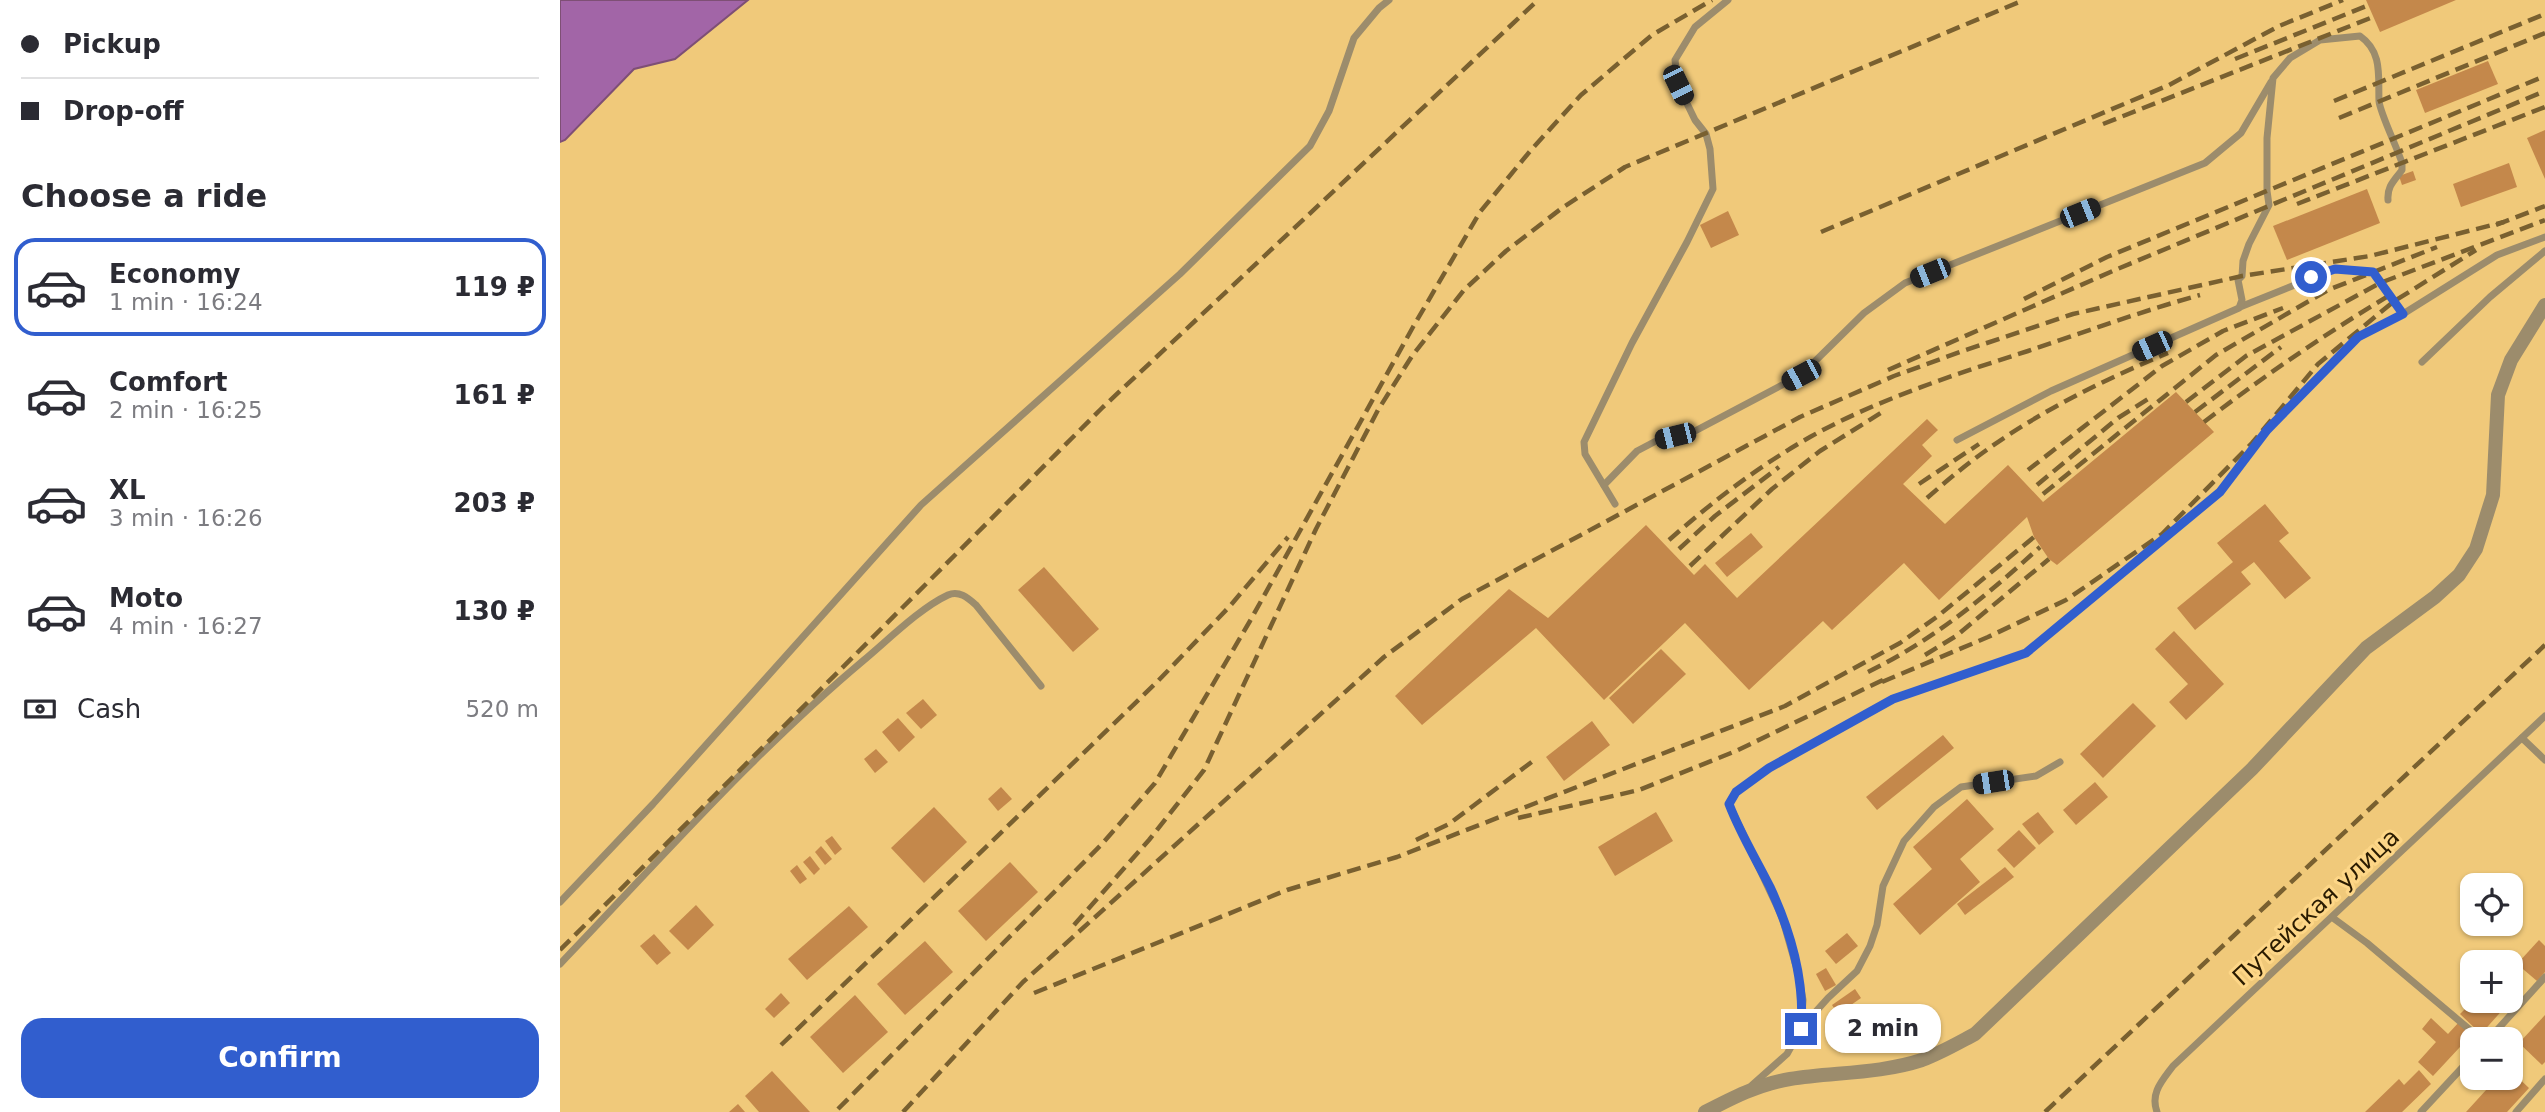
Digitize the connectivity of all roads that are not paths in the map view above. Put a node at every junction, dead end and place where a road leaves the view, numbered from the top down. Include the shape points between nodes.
1 (1389, 0) edge
2 (1728, 0) edge
3 (2273, 78) junction
4 (2388, 200) dead end
5 (2545, 237) edge
6 (2545, 251) edge
7 (2545, 306) edge
8 (2239, 308) junction
9 (2403, 314) junction
10 (2422, 362) dead end
11 (1957, 440) dead end
12 (1604, 485) junction
13 (1615, 505) dead end
14 (1041, 686) dead end
15 (2545, 716) edge
16 (2522, 738) junction
17 (2545, 760) edge
18 (2060, 762) dead end
19 (560, 902) edge
20 (2333, 918) junction
21 (560, 964) edge
22 (2545, 977) edge
23 (2467, 1027) edge
24 (2500, 1027) edge
25 (1801, 1029) junction
26 (2460, 1070) edge
27 (2545, 1079) edge
28 (1744, 1092) junction
29 (1705, 1112) edge
30 (2157, 1112) edge
31 (2421, 1112) edge
32 (2516, 1112) edge

1 - 19 lane via 1354,38 1329,111 1310,146 1180,274 921,505
2 - 12 lane via 1695,27 1675,60 1678,85 1706,134 1713,189 1584,442 1585,454
3 - 4 lane via 2290,58 2320,40 2365,39 2378,63 2379,102 2402,163
3 - 8 lane via 2267,138 2269,205 2243,261
3 - 12 lane via 2241,133 2205,163 1905,283 1864,313 1801,375 1695,431 1637,451
5 - 9 lane via 2497,256
6 - 10 lane
7 - 28 street via 2511,360 2498,395 2493,495 2476,549 2459,575 2366,649 2252,769 1975,1034 1919,1061 1788,1079
8 - 9 lane via 2335,269 2373,272
8 - 11 lane via 2051,391
9 - 25 lane via 2358,337 2267,430 2220,492 2026,653 1893,699 1769,768 1736,792 1729,804 1771,890 1790,945 1803,1000
12 - 13 lane
14 - 21 lane via 976,605 964,596 949,594 827,691
15 - 16 lane, Путейская улица
16 - 17 lane
16 - 20 lane, Путейская улица
18 - 25 lane via 2036,776 1961,787 1934,807 1904,841 1883,886 1877,925 1857,971
20 - 23 lane
20 - 30 lane, Путейская улица via 2173,1066 2156,1089
22 - 24 lane
25 - 28 lane via 1787,1054
26 - 31 lane
27 - 32 lane
28 - 29 street

